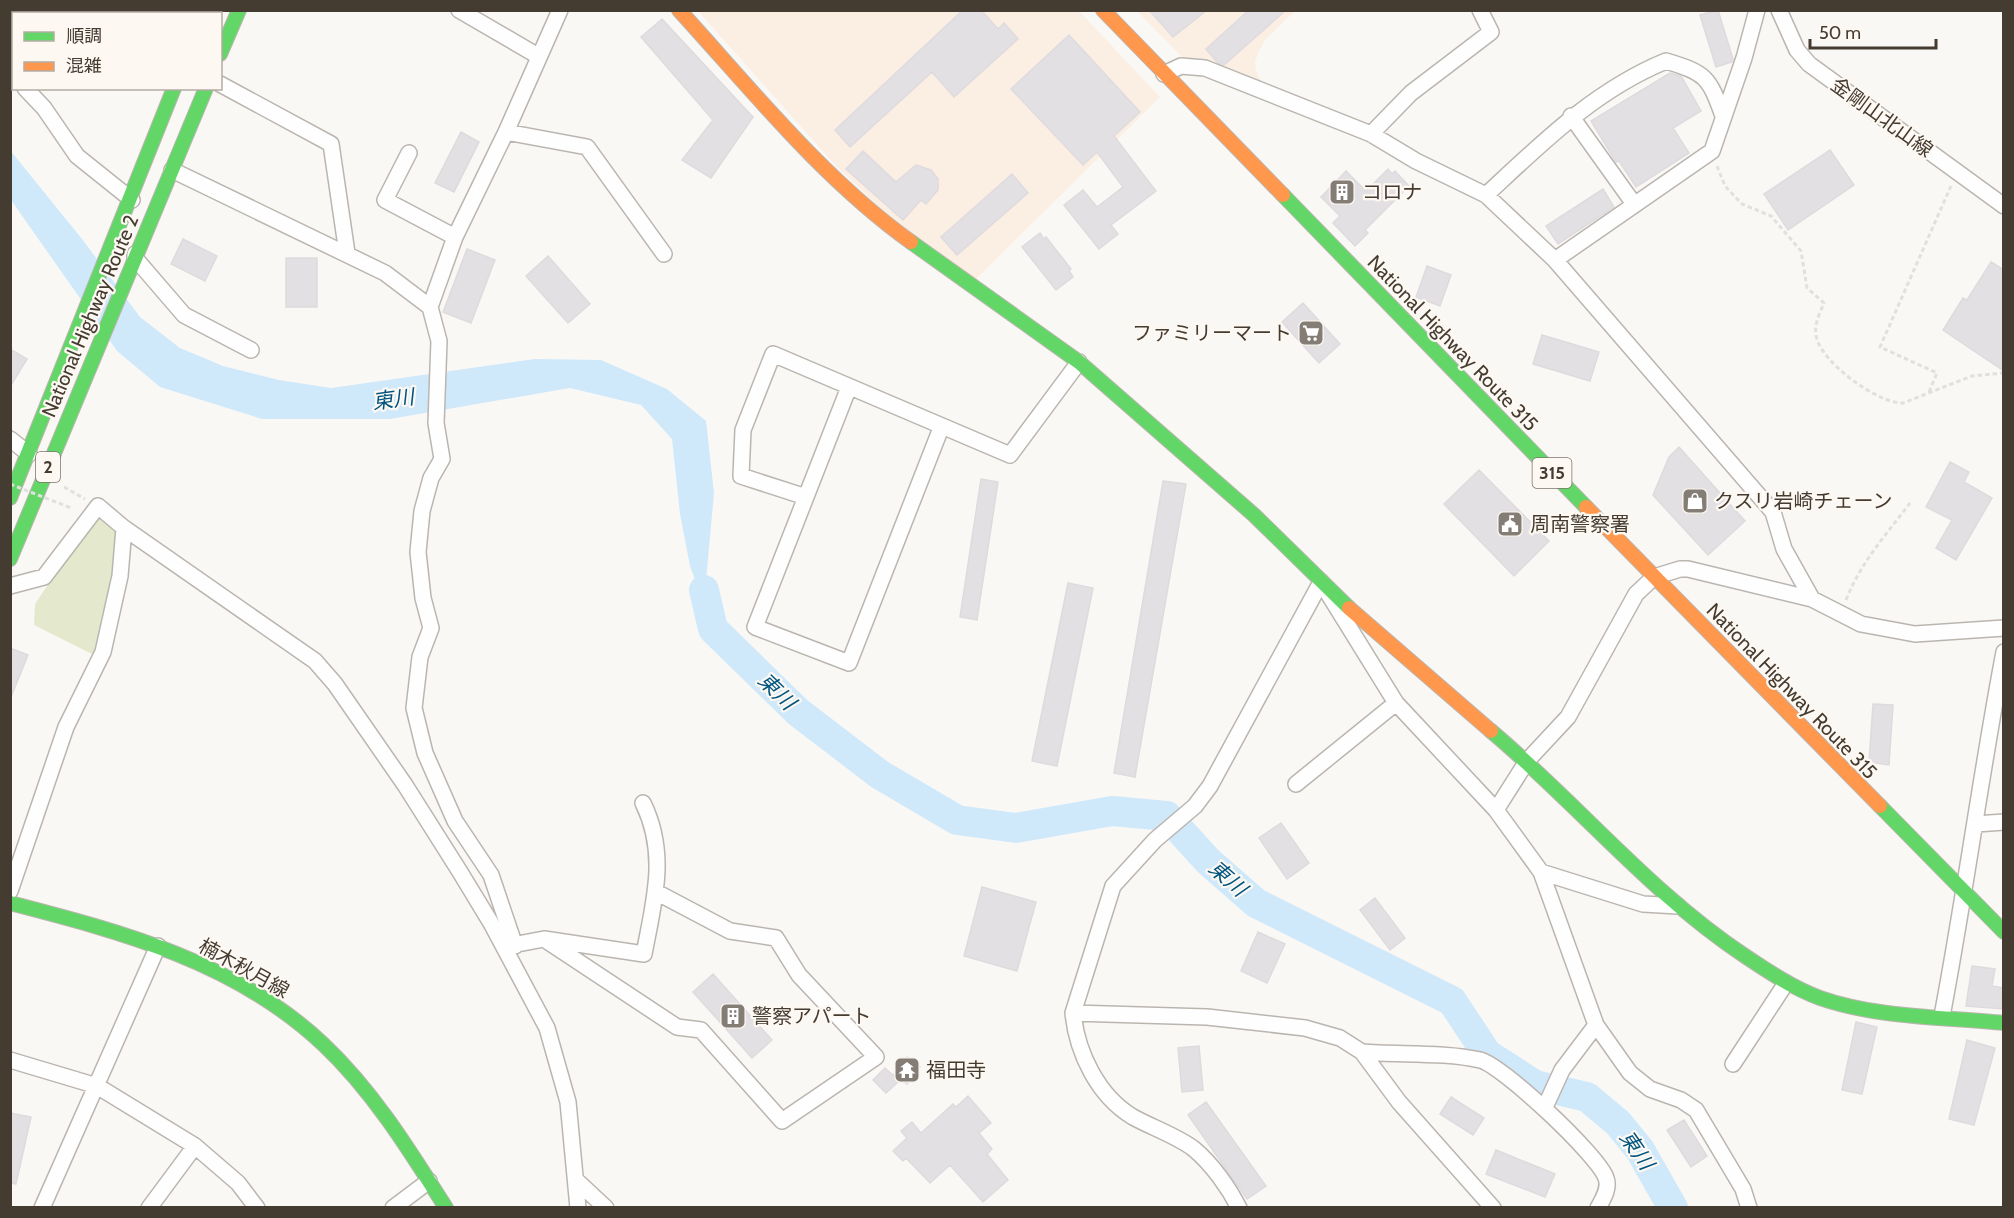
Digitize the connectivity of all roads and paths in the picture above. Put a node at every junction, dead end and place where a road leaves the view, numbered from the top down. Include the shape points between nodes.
1 (238, 10) edge
2 (459, 10) edge
3 (560, 10) edge
4 (679, 10) edge
5 (1103, 10) edge
6 (1480, 10) edge
7 (1757, 10) edge
8 (1779, 10) edge
9 (222, 49) edge
10 (538, 56) junction
11 (1164, 74) junction
12 (222, 85) edge
13 (27, 90) edge
14 (173, 90) edge
15 (205, 90) edge
16 (1571, 116) junction
17 (1722, 116) junction
18 (506, 132) junction
19 (1371, 134) junction
20 (1712, 151) junction
21 (409, 153) dead end
22 (172, 170) junction
23 (1958, 172) junction
24 (1486, 195) junction
25 (132, 198) junction
26 (1634, 204) junction
27 (2004, 206) edge
28 (455, 237) junction
29 (346, 253) junction
30 (664, 254) dead end
31 (135, 258) junction
32 (1555, 260) junction
33 (430, 307) junction
34 (251, 350) dead end
35 (1079, 362) junction
36 (2004, 373) edge
37 (849, 387) junction
38 (1929, 392) junction
39 (941, 428) junction
40 (10, 439) edge
41 (29, 454) junction
42 (10, 484) edge
43 (60, 484) dead end
44 (806, 497) junction
45 (10, 498) edge
46 (87, 500) dead end
47 (1910, 502) dead end
48 (71, 508) dead end
49 (124, 528) junction
50 (10, 559) edge
51 (1654, 578) junction
52 (1321, 582) junction
53 (10, 586) edge
54 (1812, 599) junction
55 (1840, 614) junction
56 (2004, 627) edge
57 (2004, 652) edge
58 (1396, 703) junction
59 (1527, 761) junction
60 (1296, 784) dead end
61 (643, 803) dead end
62 (1497, 810) junction
63 (2004, 822) edge
64 (1976, 824) junction
65 (1541, 872) junction
66 (10, 891) edge
67 (656, 892) junction
68 (1965, 892) junction
69 (10, 903) edge
70 (1678, 906) junction
71 (2004, 932) edge
72 (543, 939) junction
73 (158, 946) junction
74 (509, 946) junction
75 (1786, 983) junction
76 (1073, 1013) junction
77 (1942, 1016) junction
78 (2004, 1023) edge
79 (1596, 1025) junction
80 (1362, 1052) junction
81 (10, 1060) edge
82 (1733, 1064) dead end
83 (97, 1086) junction
84 (1547, 1101) junction
85 (195, 1146) junction
86 (576, 1180) junction
87 (429, 1181) junction
88 (42, 1208) edge
89 (149, 1208) edge
90 (256, 1208) edge
91 (393, 1208) edge
92 (446, 1208) edge
93 (578, 1208) edge
94 (606, 1208) edge
95 (1239, 1208) edge
96 (1493, 1208) edge
97 (1598, 1208) edge
98 (1749, 1208) edge

1 - 9 main road
2 - 10 street
3 - 10 street
4 - 35 main road via 807,150 871,211
5 - 11 main road, National Highway Route 315 / 315
6 - 19 street via 1491,32 1411,93
7 - 17 street
8 - 23 street, 金剛山北山線 via 1787,31 1809,64
10 - 18 street
11 - 19 street via 1181,66 1205,68
11 - 51 main road, National Highway Route 315 / 315
12 - 29 street via 331,144
13 - 25 street via 77,156
14 - 25 main road, National Highway Route 2 / 2
15 - 22 main road, National Highway Route 2 / 2
16 - 17 street via 1636,73 1666,60 1692,69 1711,83
16 - 24 street
16 - 26 street
17 - 20 street
18 - 28 street
18 - 30 street via 587,147
19 - 24 street
20 - 26 street
20 - 38 path via 1725,186 1742,204 1771,216 1801,251 1808,288 1824,303 1816,337 1834,364 1862,388 1892,404
21 - 28 street via 385,200
22 - 29 street
22 - 31 main road, National Highway Route 2 / 2
23 - 27 street, 金剛山北山線
23 - 38 path via 1880,347 1937,373
24 - 32 street
25 - 31 street
25 - 41 main road, National Highway Route 2 / 2
26 - 32 street
28 - 33 street
29 - 33 street via 385,273
31 - 34 street via 184,315
31 - 50 main road, National Highway Route 2 / 2
32 - 54 street via 1773,512 1784,549
33 - 74 street via 439,341 436,423 442,459 431,478 422,511 417,552 431,628 420,657 414,708 425,753 455,821 491,875
35 - 39 street via 1010,455
35 - 52 main road via 1254,515
36 - 38 path via 1972,376
37 - 39 street
37 - 44 street
37 - 44 street via 772,354 743,430 741,476
39 - 44 street via 849,663 755,627
40 - 41 street
41 - 45 main road, National Highway Route 2 / 2
42 - 48 path, bridge
43 - 46 path
47 - 55 path via 1856,574
49 - 53 street via 98,506 44,577
49 - 66 street via 120,576 103,652 66,727
49 - 74 street via 315,661 405,785
51 - 54 street via 1688,569
51 - 59 street via 1636,594 1568,717
51 - 68 main road, National Highway Route 315 / 315
52 - 58 street
52 - 59 main road via 1405,659
52 - 76 street via 1210,786 1195,806 1155,840 1113,886
54 - 55 street
55 - 56 street via 1861,624 1915,634
57 - 64 street
58 - 60 street
58 - 62 street
59 - 62 street
59 - 70 main road
61 - 67 street via 654,825 658,856
62 - 65 street
63 - 64 street
64 - 68 street
65 - 70 street via 1643,904
65 - 79 street
67 - 72 street via 644,954
67 - 72 street via 730,931 776,938 799,975 876,1058 782,1121 701,1030 677,1027
68 - 71 main road, National Highway Route 315 / 315
68 - 77 street
69 - 73 main road, 楠木秋月線
70 - 75 main road via 1745,958
72 - 74 street
73 - 83 street
73 - 87 main road, 楠木秋月線 via 275,1005 314,1037 362,1087
74 - 86 street via 550,1038 568,1102
75 - 77 main road via 1821,998 1865,1009
75 - 82 street
76 - 80 street via 1207,1017 1305,1028 1340,1038
76 - 95 street via 1075,1032 1098,1086 1130,1115 1194,1150 1230,1190
77 - 78 main road
79 - 84 street via 1562,1070
79 - 98 street via 1630,1073 1650,1089 1696,1110 1743,1189
80 - 84 street via 1483,1061
80 - 96 street via 1399,1102
81 - 83 street
83 - 85 street
83 - 88 street
84 - 97 street via 1607,1180
85 - 89 street
85 - 90 street via 238,1183
86 - 93 street
86 - 94 street
87 - 91 street
87 - 92 main road, 楠木秋月線

